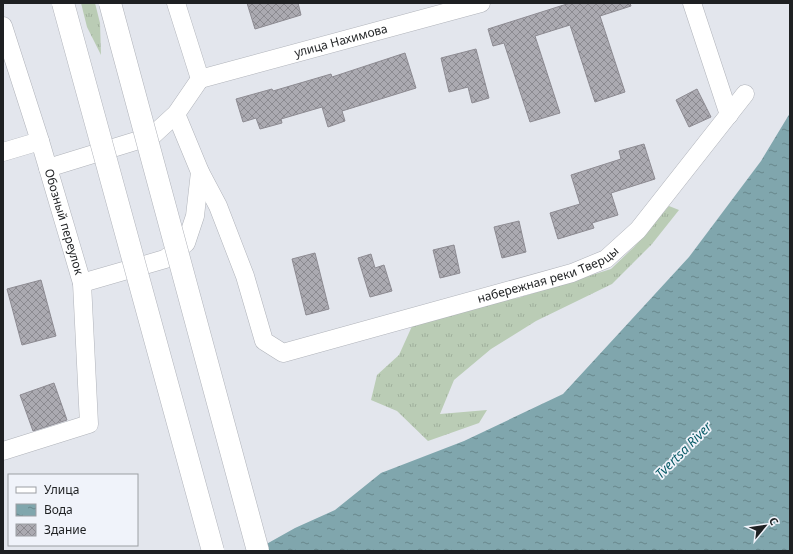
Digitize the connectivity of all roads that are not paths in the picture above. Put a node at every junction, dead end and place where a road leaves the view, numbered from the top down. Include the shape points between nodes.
1 (63, 3) edge
2 (110, 3) edge
3 (176, 3) edge
4 (481, 3) edge
5 (692, 3) edge
6 (3, 26) edge
7 (200, 79) junction
8 (745, 94) dead end
9 (176, 114) junction
10 (730, 115) junction
11 (40, 141) junction
12 (3, 152) edge
13 (48, 168) junction
14 (200, 172) junction
15 (82, 283) junction
16 (3, 451) edge
17 (213, 551) edge
18 (258, 551) edge

1 - 17 main road, bridge
2 - 18 main road, bridge
3 - 7 street
4 - 7 street, улица Нахимова
5 - 10 street
6 - 11 street, Обозный переулок
7 - 9 street
8 - 10 street, набережная реки Тверцы
9 - 13 street via 152,136
9 - 14 street
10 - 14 street, набережная реки Тверцы via 638,230 606,259 572,273 283,353 264,341 232,241 218,206
11 - 12 street
11 - 13 street, Обозный переулок
13 - 15 street, Обозный переулок
14 - 15 street via 195,216 186,243 165,259
15 - 16 street, Обозный переулок via 89,424

